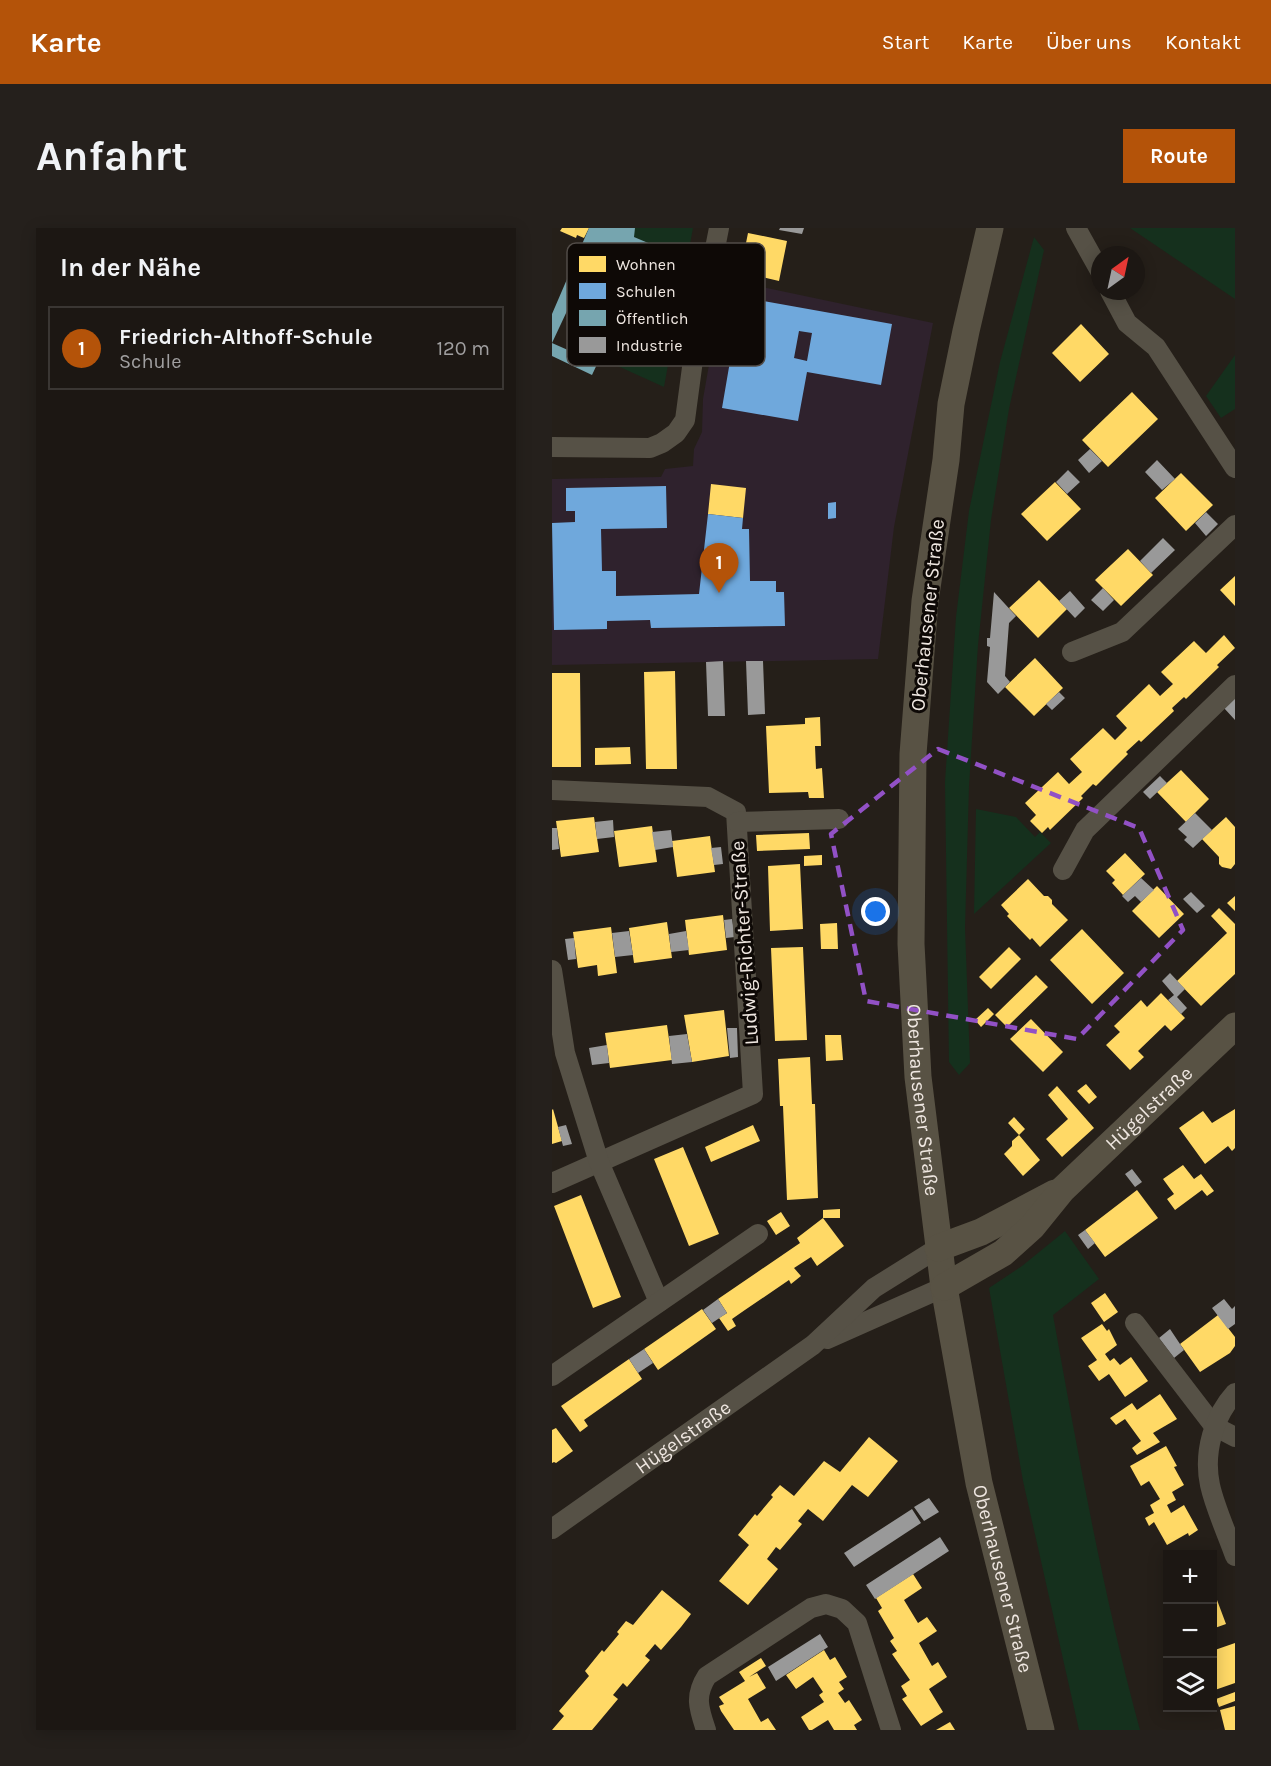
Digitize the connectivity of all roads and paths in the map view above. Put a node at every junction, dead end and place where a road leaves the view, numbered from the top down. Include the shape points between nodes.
1 (719, 228) edge
2 (990, 228) edge
3 (1009, 228) edge
4 (1076, 228) edge
5 (716, 243) edge
6 (1091, 256) edge
7 (1115, 300) edge
8 (692, 366) edge
9 (552, 447) edge
10 (946, 460) junction
11 (1235, 468) edge
12 (1235, 525) edge
13 (1072, 652) dead end
14 (1235, 685) edge
15 (552, 790) edge
16 (839, 819) dead end
17 (737, 822) junction
18 (1063, 870) dead end
19 (552, 970) edge
20 (1235, 1026) edge
21 (599, 1162) junction
22 (552, 1183) edge
23 (1062, 1190) junction
24 (758, 1234) dead end
25 (938, 1248) junction
26 (944, 1287) junction
27 (659, 1302) junction
28 (1135, 1323) dead end
29 (813, 1345) junction
30 (552, 1376) edge
31 (1235, 1392) edge
32 (1214, 1426) junction
33 (1235, 1437) edge
34 (552, 1529) edge
35 (1235, 1556) edge
36 (706, 1730) edge
37 (891, 1730) edge
38 (1041, 1730) edge

1 - 5 street
2 - 10 main road, Oberhausener Straße via 951,404
3 - 10 main road, Oberhausener Straße
4 - 6 street
7 - 11 street via 1127,323 1156,346
8 - 9 street via 685,420 662,443 650,448
10 - 25 main road, Oberhausener Straße via 925,601 913,754 911,944 917,1068
12 - 13 street via 1122,632
14 - 18 street via 1084,830
15 - 17 street, Ludwig-Richter-Straße via 708,797 736,812
16 - 17 street
17 - 21 street, Ludwig-Richter-Straße via 753,1094
19 - 21 street via 565,1053
20 - 23 main road, Hügelstraße
21 - 22 street
21 - 27 street
23 - 25 main road, Hügelstraße via 981,1232
23 - 26 main road, Hügelstraße via 1032,1227 1003,1253
24 - 27 street
25 - 26 main road, Oberhausener Straße
25 - 29 street, Hügelstraße via 874,1288
26 - 29 street, Hügelstraße
26 - 38 main road, Oberhausener Straße via 979,1483
27 - 30 street
28 - 32 street
29 - 34 street, Hügelstraße
31 - 32 street
32 - 33 street
32 - 35 street via 1210,1484
36 - 37 street via 699,1712 699,1688 707,1676 811,1608 826,1604 843,1609 857,1623

